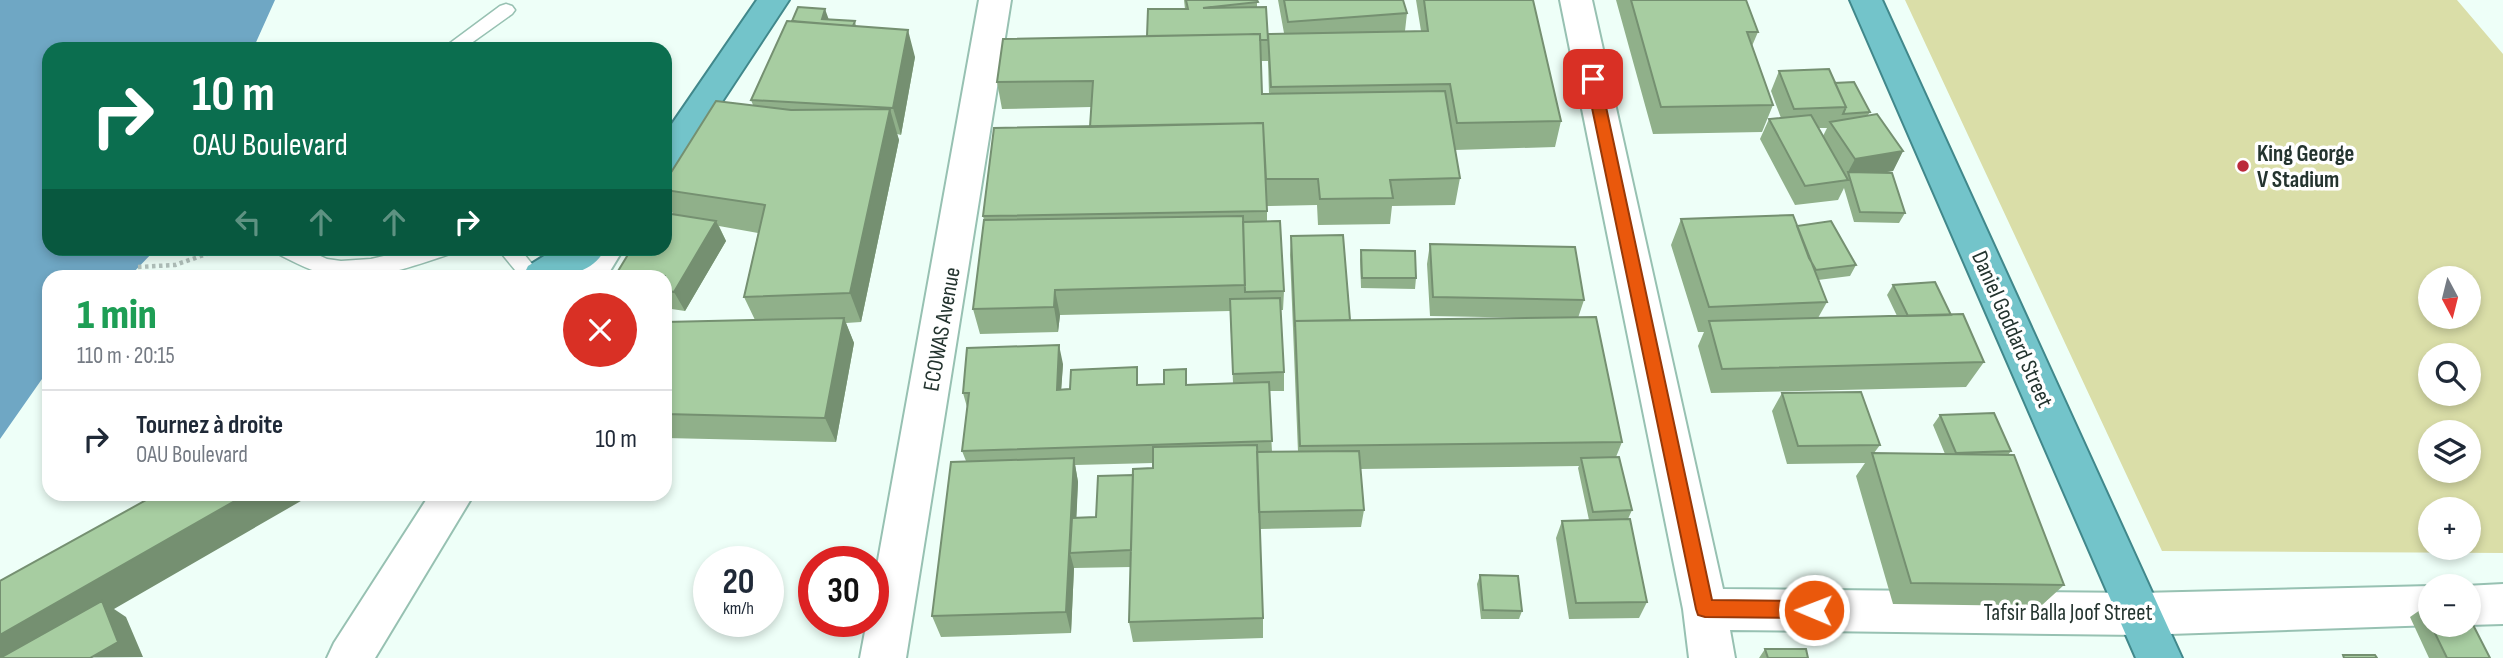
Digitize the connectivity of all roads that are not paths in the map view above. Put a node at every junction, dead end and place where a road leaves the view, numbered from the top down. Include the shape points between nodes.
1 (773, 0) edge
2 (995, 0) edge
3 (1576, 0) edge
4 (1866, 0) edge
5 (506, 10) dead end
6 (461, 42) edge
7 (672, 151) edge
8 (302, 256) edge
9 (416, 256) edge
10 (514, 256) edge
11 (575, 256) edge
12 (527, 270) edge
13 (551, 270) edge
14 (449, 501) edge
15 (2503, 604) edge
16 (2481, 605) edge
17 (2418, 606) edge
18 (1705, 609) junction
19 (2140, 614) junction
20 (350, 658) edge
21 (883, 658) edge
22 (1712, 658) edge
23 (2159, 658) edge

1 - 7 highway
2 - 21 street, ECOWAS Avenue
3 - 18 street
4 - 19 highway, Daniel Goddard Street
5 - 6 lane
8 - 9 lane via 330,268 356,268
10 - 12 lane
11 - 13 highway
14 - 20 street
15 - 16 street
17 - 19 street, Tafsir Balla Joof Street
18 - 19 street, Tafsir Balla Joof Street
18 - 22 street
19 - 23 highway, Daniel Goddard Street

